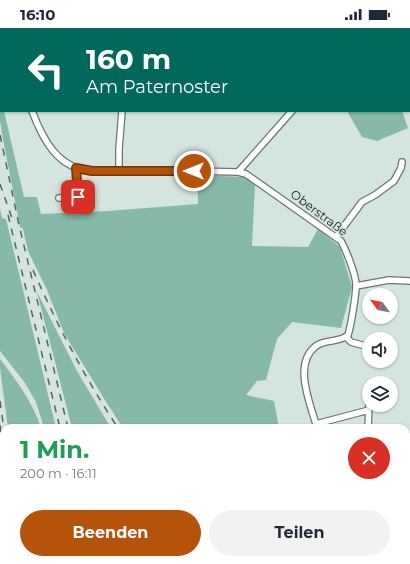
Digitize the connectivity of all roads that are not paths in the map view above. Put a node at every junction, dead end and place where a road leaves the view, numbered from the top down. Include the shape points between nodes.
1 (32, 112) edge
2 (122, 112) edge
3 (291, 112) edge
4 (402, 162) dead end
5 (76, 168) junction
6 (119, 171) junction
7 (238, 172) junction
8 (59, 198) dead end
9 (336, 238) junction
10 (410, 281) edge
11 (356, 286) junction
12 (346, 337) junction
13 (362, 345) edge
14 (362, 410) edge
15 (369, 412) edge
16 (316, 424) edge
17 (323, 424) edge
18 (368, 424) edge

1 - 5 street via 46,142 57,156
2 - 6 street
3 - 7 street
4 - 9 street via 394,181 362,202
5 - 6 street, Oberstraße
5 - 8 street via 78,197
6 - 7 street, Oberstraße
7 - 9 street, Oberstraße via 254,179
9 - 11 street, Oberstraße via 344,246
10 - 11 street via 389,280
11 - 12 street, Oberstraße
12 - 13 street via 351,342
12 - 16 street via 316,346 306,362 304,380
14 - 17 street
15 - 18 street

